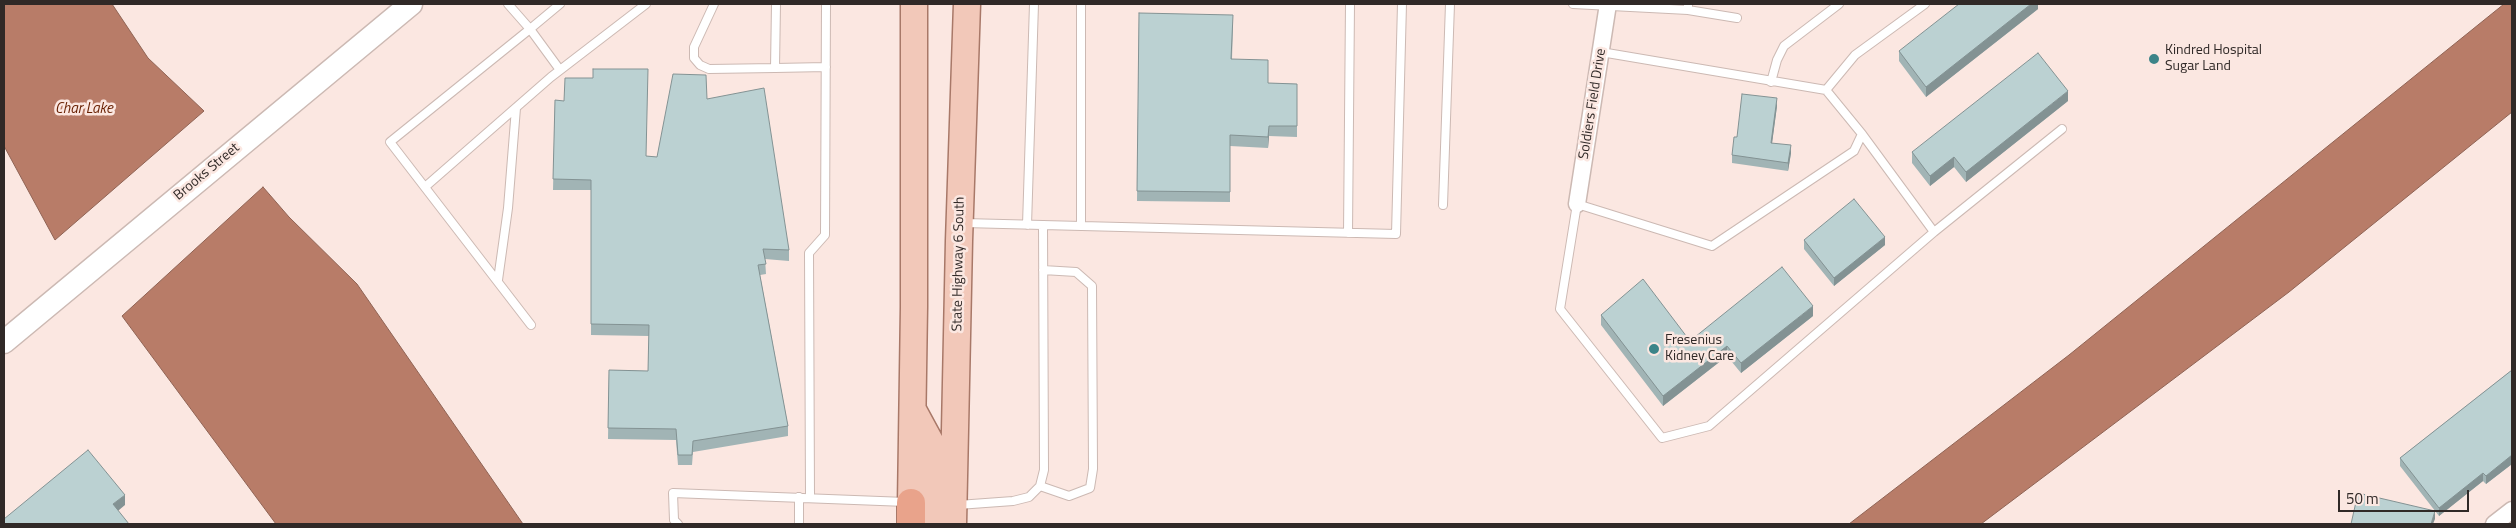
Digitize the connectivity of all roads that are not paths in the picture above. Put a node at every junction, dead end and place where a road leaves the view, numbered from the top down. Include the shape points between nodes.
1 (411, 4) edge
2 (508, 4) edge
3 (560, 4) edge
4 (646, 4) edge
5 (714, 4) edge
6 (776, 4) edge
7 (826, 4) edge
8 (914, 4) edge
9 (967, 4) edge
10 (1034, 4) edge
11 (1082, 4) edge
12 (1350, 4) edge
13 (1402, 4) edge
14 (1450, 4) edge
15 (1573, 4) edge
16 (1839, 4) edge
17 (1925, 4) edge
18 (1608, 5) edge
19 (1688, 7) edge
20 (1737, 18) dead end
21 (530, 29) junction
22 (1601, 52) junction
23 (826, 67) junction
24 (775, 68) junction
25 (560, 70) junction
26 (1771, 82) junction
27 (1826, 90) junction
28 (516, 108) junction
29 (2062, 129) dead end
30 (1862, 134) junction
31 (425, 187) junction
32 (1577, 204) junction
33 (1442, 205) dead end
34 (959, 223) junction
35 (1027, 225) junction
36 (1043, 225) junction
37 (1081, 226) junction
38 (1934, 232) junction
39 (1348, 233) junction
40 (1043, 270) junction
41 (498, 280) junction
42 (531, 325) dead end
43 (4, 342) edge
44 (913, 411) junction
45 (1040, 486) junction
46 (799, 497) junction
47 (810, 497) junction
48 (2512, 510) edge
49 (911, 513) edge
50 (953, 515) edge
51 (678, 524) edge
52 (798, 524) edge
53 (931, 524) edge
54 (2494, 524) edge

1 - 43 main road, Brooks Street
2 - 21 lane
3 - 21 lane
4 - 25 lane
5 - 24 lane via 694,47 694,58 700,65 709,69
6 - 24 lane
7 - 23 lane
8 - 44 main road
9 - 34 main road, State Highway 6 South
10 - 35 lane
11 - 37 lane
12 - 39 lane
13 - 39 lane via 1396,234
14 - 33 lane
15 - 18 lane
16 - 26 lane via 1784,46
17 - 27 lane via 1855,55
18 - 19 lane
18 - 22 street, Soldiers Field Drive
19 - 20 lane
21 - 25 lane
21 - 31 lane via 390,142
22 - 26 lane
22 - 32 street, Soldiers Field Drive
23 - 24 lane
23 - 47 lane via 825,235 808,253
25 - 28 lane
26 - 27 lane
27 - 30 lane
28 - 31 lane
28 - 41 lane
29 - 38 lane
30 - 32 lane via 1854,151 1712,246
30 - 38 lane
31 - 41 lane
32 - 38 lane via 1560,309 1662,438 1708,426
34 - 35 lane
34 - 50 main road, State Highway 6 South
35 - 36 lane
36 - 37 lane
36 - 40 lane
37 - 39 lane
40 - 45 lane via 1044,470
40 - 45 lane via 1076,272 1092,286 1093,468 1090,488 1069,496
41 - 42 lane
44 - 49 main road
44 - 50 main road via 933,447 932,479
45 - 50 lane via 1029,496
46 - 47 lane
46 - 51 lane via 673,493 674,520
46 - 52 lane
47 - 49 lane
48 - 54 street
49 - 53 main road via 928,509

